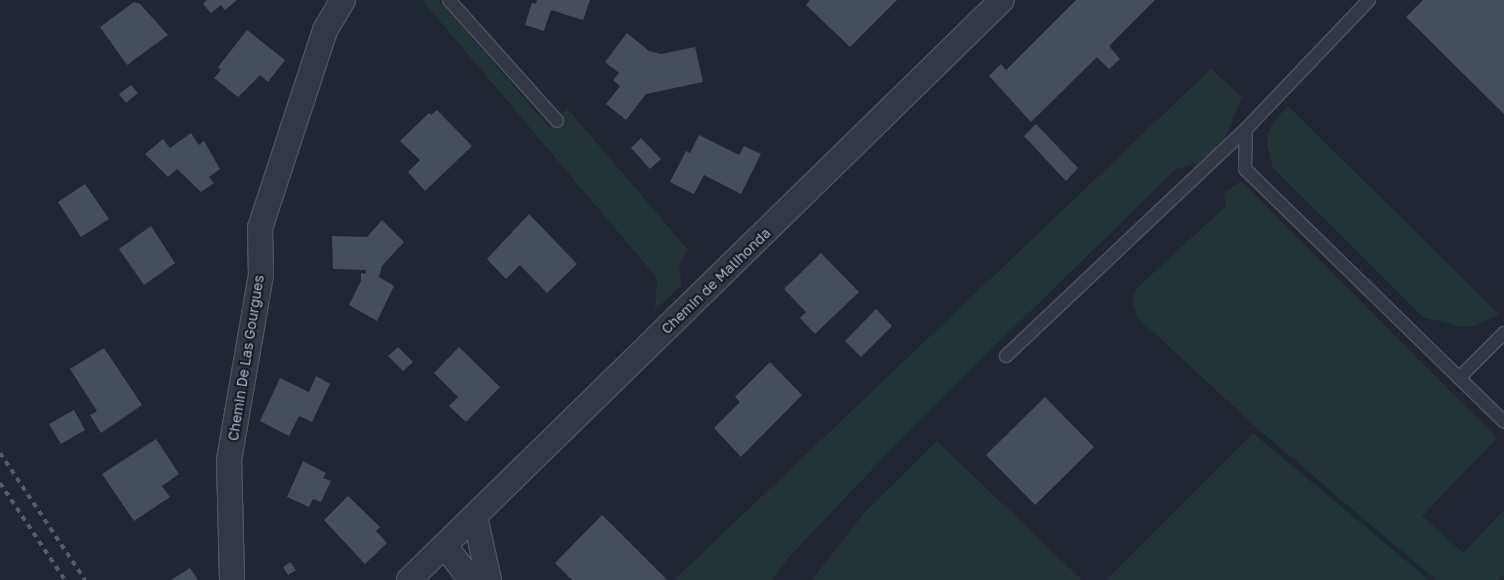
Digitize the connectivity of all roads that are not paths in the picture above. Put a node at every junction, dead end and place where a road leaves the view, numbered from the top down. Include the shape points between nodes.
1 (343, 0) edge
2 (449, 0) edge
3 (1002, 0) edge
4 (1369, 0) edge
5 (557, 121) dead end
6 (1246, 129) junction
7 (1504, 333) edge
8 (1006, 356) dead end
9 (1459, 378) junction
10 (1504, 422) edge
11 (475, 517) junction
12 (445, 546) junction
13 (232, 580) edge
14 (409, 580) edge
15 (471, 580) edge
16 (489, 580) edge

1 - 13 street, Chemin De Las Gourgues via 326,30 260,228 261,275 229,460
2 - 5 lane
3 - 11 street, Chemin de Malihonda
4 - 6 lane
6 - 8 lane
6 - 9 lane via 1245,169
7 - 9 lane
9 - 10 lane
11 - 12 street, Chemin de Malihonda
11 - 16 street
12 - 14 street, Chemin de Malihonda
12 - 15 street

